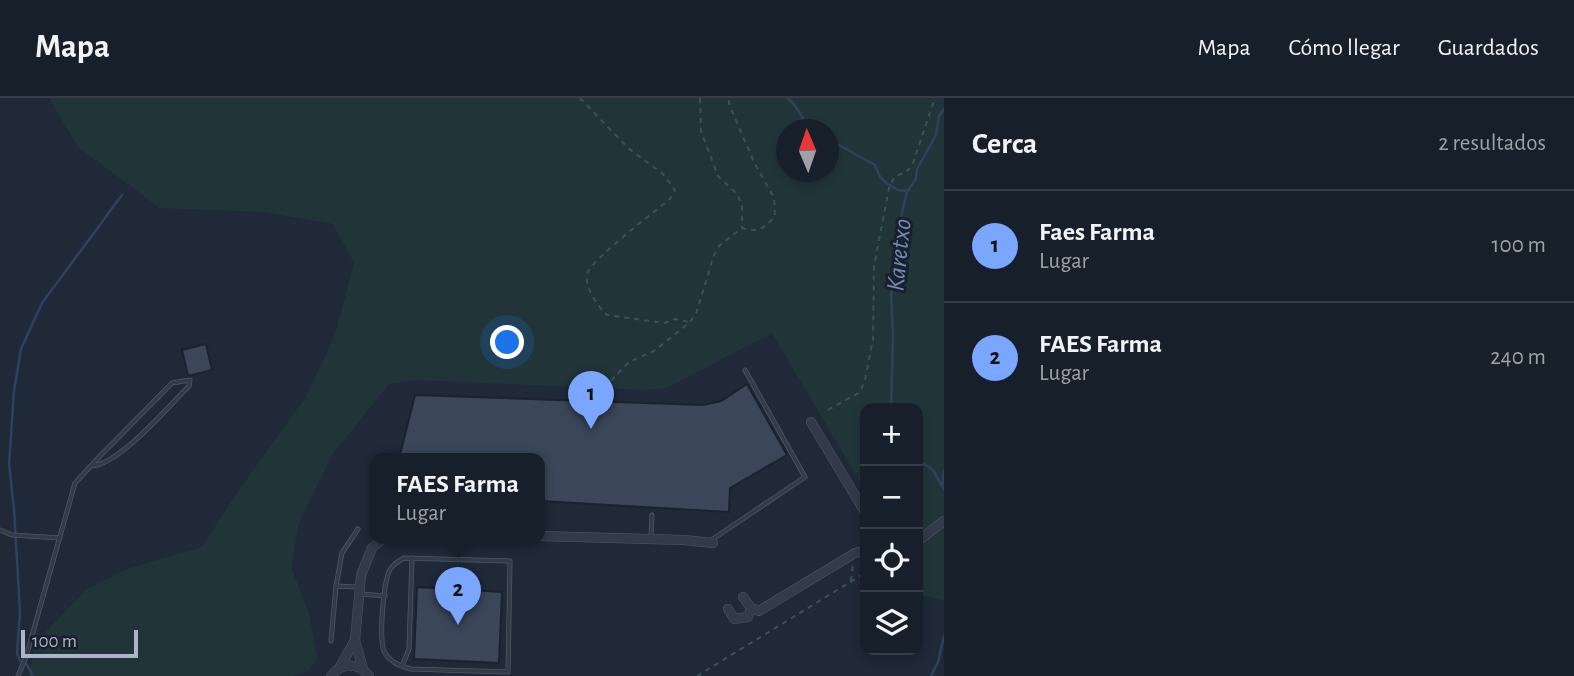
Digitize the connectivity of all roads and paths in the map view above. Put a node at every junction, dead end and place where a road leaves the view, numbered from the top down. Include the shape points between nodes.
1 (580, 98) edge
2 (700, 98) edge
3 (729, 98) edge
4 (935, 98) edge
5 (742, 228) junction
6 (689, 323) junction
7 (745, 370) dead end
8 (604, 388) dead end
9 (828, 410) dead end
10 (811, 422) dead end
11 (91, 466) junction
12 (860, 504) edge
13 (652, 515) dead end
14 (944, 521) edge
15 (358, 529) dead end
16 (0, 530) edge
17 (545, 536) edge
18 (923, 537) edge
19 (60, 538) junction
20 (650, 539) junction
21 (710, 542) joint
22 (377, 544) edge
23 (860, 552) edge
24 (412, 558) junction
25 (853, 563) dead end
26 (860, 576) edge
27 (850, 582) junction
28 (336, 586) junction
29 (359, 591) junction
30 (385, 596) junction
31 (743, 597) dead end
32 (751, 608) junction
33 (728, 609) dead end
34 (355, 640) junction
35 (331, 641) dead end
36 (402, 666) junction
37 (340, 667) junction
38 (366, 673) edge
39 (18, 676) edge
40 (331, 676) edge
41 (697, 676) edge

1 - 6 path via 675,190 598,260 586,282 607,315
2 - 5 path via 701,131 719,176 737,194
3 - 5 path via 774,198 775,216 764,228
4 - 9 path via 912,166 895,176 889,188 874,267 873,339 865,380 860,392
5 - 6 path via 714,255
6 - 8 path via 654,351 629,362
7 - 21 lane via 805,477
10 - 12 street
11 - 11 lane via 172,383 190,380 139,437 109,461
11 - 19 lane via 75,483
13 - 20 lane
14 - 18 street
15 - 28 lane via 342,553
16 - 19 lane
17 - 20 street
19 - 39 lane
20 - 21 street
22 - 29 street via 361,569
23 - 32 street via 759,611
24 - 30 lane via 391,568
24 - 36 lane via 409,649
24 - 36 lane via 510,561 508,671
25 - 27 path
26 - 27 path
27 - 41 path
28 - 29 lane
28 - 35 lane
29 - 30 lane
29 - 34 street
30 - 36 lane via 382,644 390,659
31 - 32 street
32 - 33 street via 741,620 734,619
34 - 37 street
34 - 38 street
37 - 38 street via 354,665
37 - 40 street

